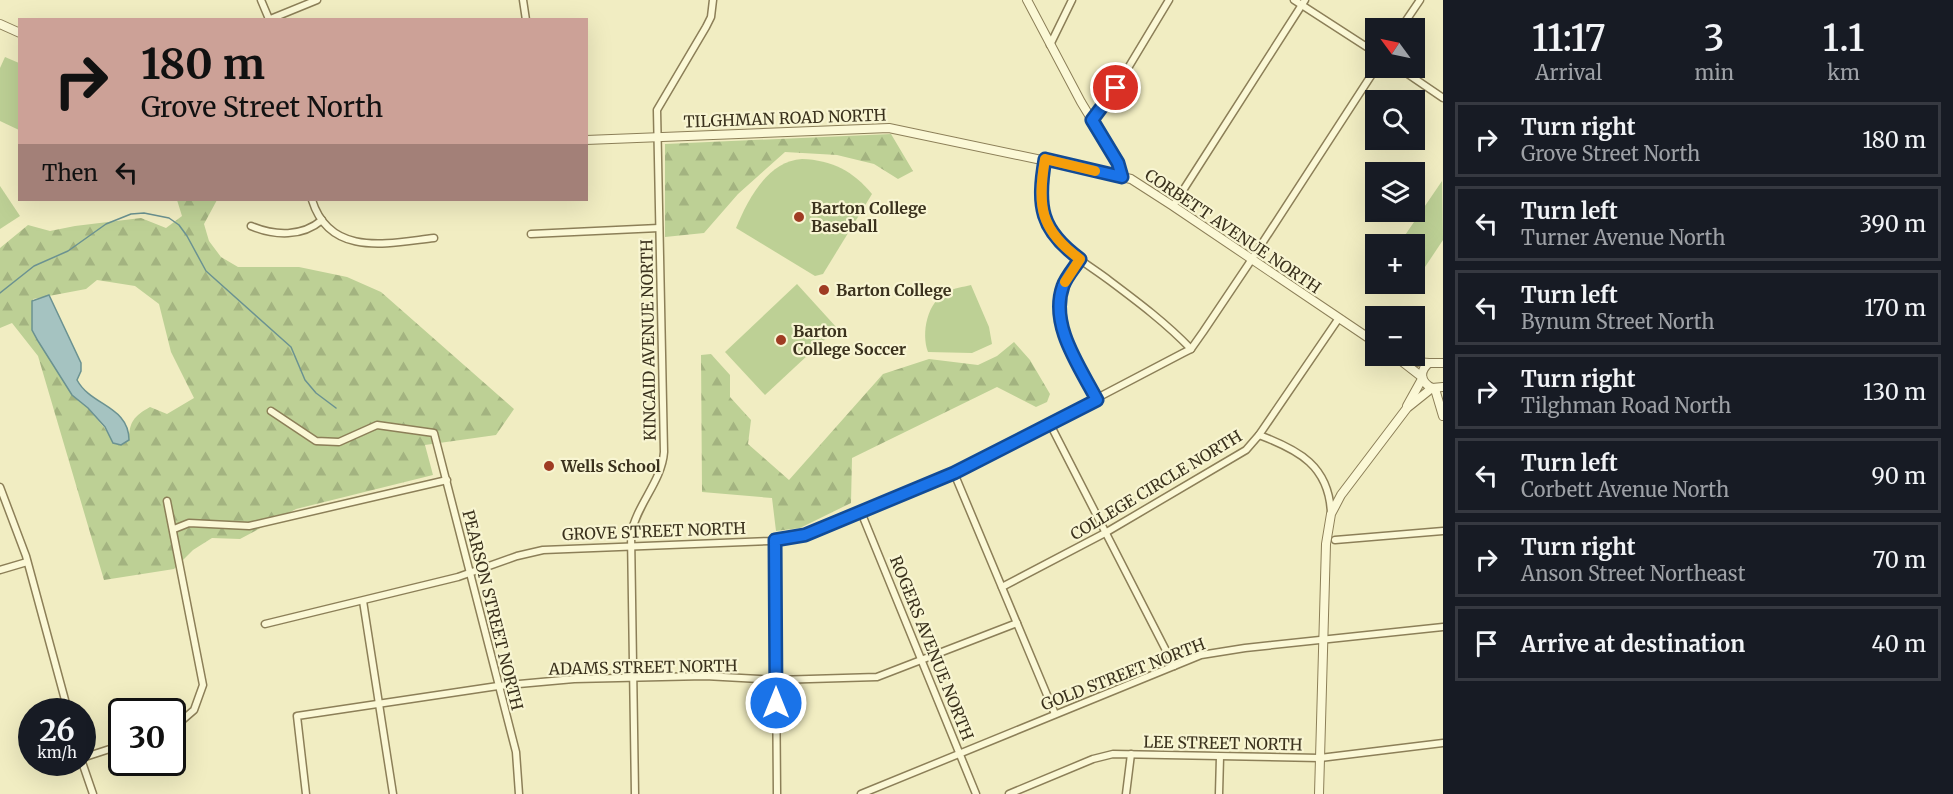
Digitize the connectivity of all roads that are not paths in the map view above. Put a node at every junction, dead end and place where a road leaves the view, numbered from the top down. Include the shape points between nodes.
1 (261, 0) edge
2 (317, 0) edge
3 (523, 0) edge
4 (713, 0) edge
5 (1027, 0) edge
6 (1072, 0) edge
7 (1169, 0) edge
8 (1294, 0) edge
9 (1420, 0) edge
10 (1304, 3) edge
11 (269, 18) edge
12 (272, 18) edge
13 (526, 18) edge
14 (1408, 18) edge
15 (0, 24) edge
16 (18, 32) edge
17 (1050, 45) junction
18 (1365, 45) edge
19 (1370, 78) edge
20 (1414, 78) edge
21 (1443, 98) edge
22 (1092, 120) junction
23 (657, 136) junction
24 (588, 140) edge
25 (1045, 159) junction
26 (1122, 177) junction
27 (312, 201) edge
28 (1173, 206) junction
29 (322, 220) junction
30 (251, 226) dead end
31 (659, 228) junction
32 (531, 234) dead end
33 (434, 238) dead end
34 (1080, 259) junction
35 (1252, 260) junction
36 (1339, 318) junction
37 (1365, 335) edge
38 (1191, 349) junction
39 (1443, 354) edge
40 (1425, 362) edge
41 (1431, 362) junction
42 (1443, 363) edge
43 (1409, 366) edge
44 (1422, 378) junction
45 (1437, 388) edge
46 (1097, 400) junction
47 (1407, 408) junction
48 (271, 411) dead end
49 (1443, 416) edge
50 (1050, 424) junction
51 (1259, 435) junction
52 (954, 473) junction
53 (447, 480) junction
54 (1347, 486) junction
55 (0, 487) edge
56 (1330, 492) junction
57 (167, 501) dead end
58 (861, 512) junction
59 (1331, 514) junction
60 (174, 529) junction
61 (1443, 531) edge
62 (1105, 533) junction
63 (775, 540) junction
64 (1335, 540) dead end
65 (631, 544) junction
66 (27, 562) junction
67 (0, 570) edge
68 (470, 574) junction
69 (1002, 587) junction
70 (363, 600) junction
71 (1017, 622) junction
72 (265, 624) dead end
73 (1443, 627) edge
74 (1324, 638) junction
75 (923, 661) junction
76 (1174, 666) junction
77 (633, 678) junction
78 (776, 680) junction
79 (498, 686) junction
80 (64, 698) edge
81 (379, 705) junction
82 (1055, 714) junction
83 (186, 717) edge
84 (1443, 744) edge
85 (960, 753) junction
86 (1131, 754) junction
87 (1220, 757) junction
88 (1320, 758) junction
89 (87, 776) edge
90 (93, 794) edge
91 (306, 794) edge
92 (393, 794) edge
93 (519, 794) edge
94 (635, 794) edge
95 (777, 794) edge
96 (861, 794) edge
97 (976, 794) edge
98 (1009, 794) edge
99 (1126, 794) edge
100 (1219, 794) edge
101 (1319, 794) edge

1 - 11 street
2 - 12 street
3 - 13 street
4 - 23 street, KINCAID AVENUE NORTH via 706,27 659,105
5 - 17 street, CORBETT AVENUE NORTH
6 - 17 street
7 - 22 street
8 - 10 street
9 - 14 street
10 - 18 street
10 - 28 street
15 - 16 street
17 - 22 street, CORBETT AVENUE NORTH
19 - 35 street, GROVE STREET NORTH
20 - 21 street
22 - 26 street, CORBETT AVENUE NORTH
23 - 24 street, TILGHMAN ROAD NORTH
23 - 25 street, TILGHMAN ROAD NORTH via 889,128
23 - 31 street, KINCAID AVENUE NORTH
25 - 26 street, TILGHMAN ROAD NORTH
25 - 34 street via 1040,193 1046,223 1059,242
26 - 28 street, CORBETT AVENUE NORTH
27 - 29 street
28 - 35 street, CORBETT AVENUE NORTH
29 - 30 street via 307,230 289,233
29 - 33 street via 337,234 364,244
31 - 32 street
31 - 65 street, KINCAID AVENUE NORTH via 663,463 634,520
34 - 38 street
34 - 46 street via 1062,287 1060,316 1068,342
35 - 36 street, CORBETT AVENUE NORTH
35 - 38 street, GROVE STREET NORTH
36 - 37 street, CORBETT AVENUE NORTH
36 - 51 street, COLLEGE CIRCLE NORTH
38 - 46 street, GROVE STREET NORTH
39 - 41 street
40 - 41 street
41 - 42 street
41 - 44 street via 1423,369
43 - 44 street
44 - 45 street
44 - 47 street
45 - 47 street
45 - 49 street
46 - 50 street, GROVE STREET NORTH
47 - 54 street
48 - 53 street, PEARSON STREET NORTH via 316,441 339,442 377,425 434,433
50 - 52 street, GROVE STREET NORTH
50 - 62 street
51 - 56 street via 1305,456
51 - 62 street, COLLEGE CIRCLE NORTH via 1246,450
52 - 58 street, GROVE STREET NORTH
52 - 69 street
53 - 60 street via 249,526 189,523
53 - 68 street, PEARSON STREET NORTH
54 - 56 street
54 - 59 street
55 - 66 street
56 - 59 street
57 - 60 street
58 - 63 street, GROVE STREET NORTH via 805,535
58 - 75 street, ROGERS AVENUE NORTH
59 - 74 street via 1326,544
60 - 83 street via 203,685 194,710
61 - 64 street
62 - 69 street, COLLEGE CIRCLE NORTH
62 - 76 street
63 - 65 street, GROVE STREET NORTH
63 - 78 street
65 - 68 street, GROVE STREET NORTH via 539,550
65 - 77 street, KINCAID AVENUE NORTH
66 - 67 street
66 - 80 street
68 - 70 street, GROVE STREET NORTH
68 - 79 street, PEARSON STREET NORTH
69 - 71 street
70 - 72 street, GROVE STREET NORTH
70 - 81 street
71 - 75 street, ADAMS STREET NORTH
71 - 82 street
73 - 74 street, GOLD STREET NORTH
74 - 76 street, GOLD STREET NORTH via 1218,652
74 - 88 street
75 - 78 street, ADAMS STREET NORTH via 878,677
75 - 85 street, ROGERS AVENUE NORTH
76 - 82 street, GOLD STREET NORTH
77 - 78 street, ADAMS STREET NORTH via 705,676
77 - 79 street, ADAMS STREET NORTH
77 - 94 street, KINCAID AVENUE NORTH
78 - 95 street
79 - 81 street, ADAMS STREET NORTH
79 - 93 street, PEARSON STREET NORTH via 516,752
81 - 91 street, ADAMS STREET NORTH via 297,716
81 - 92 street
82 - 85 street, GOLD STREET NORTH
84 - 88 street, LEE STREET NORTH
85 - 96 street, GOLD STREET NORTH
85 - 97 street, ROGERS AVENUE NORTH
86 - 87 street, LEE STREET NORTH
86 - 98 street, LEE STREET NORTH via 1093,759
86 - 99 street
87 - 88 street, LEE STREET NORTH
87 - 100 street
88 - 101 street
89 - 90 street

